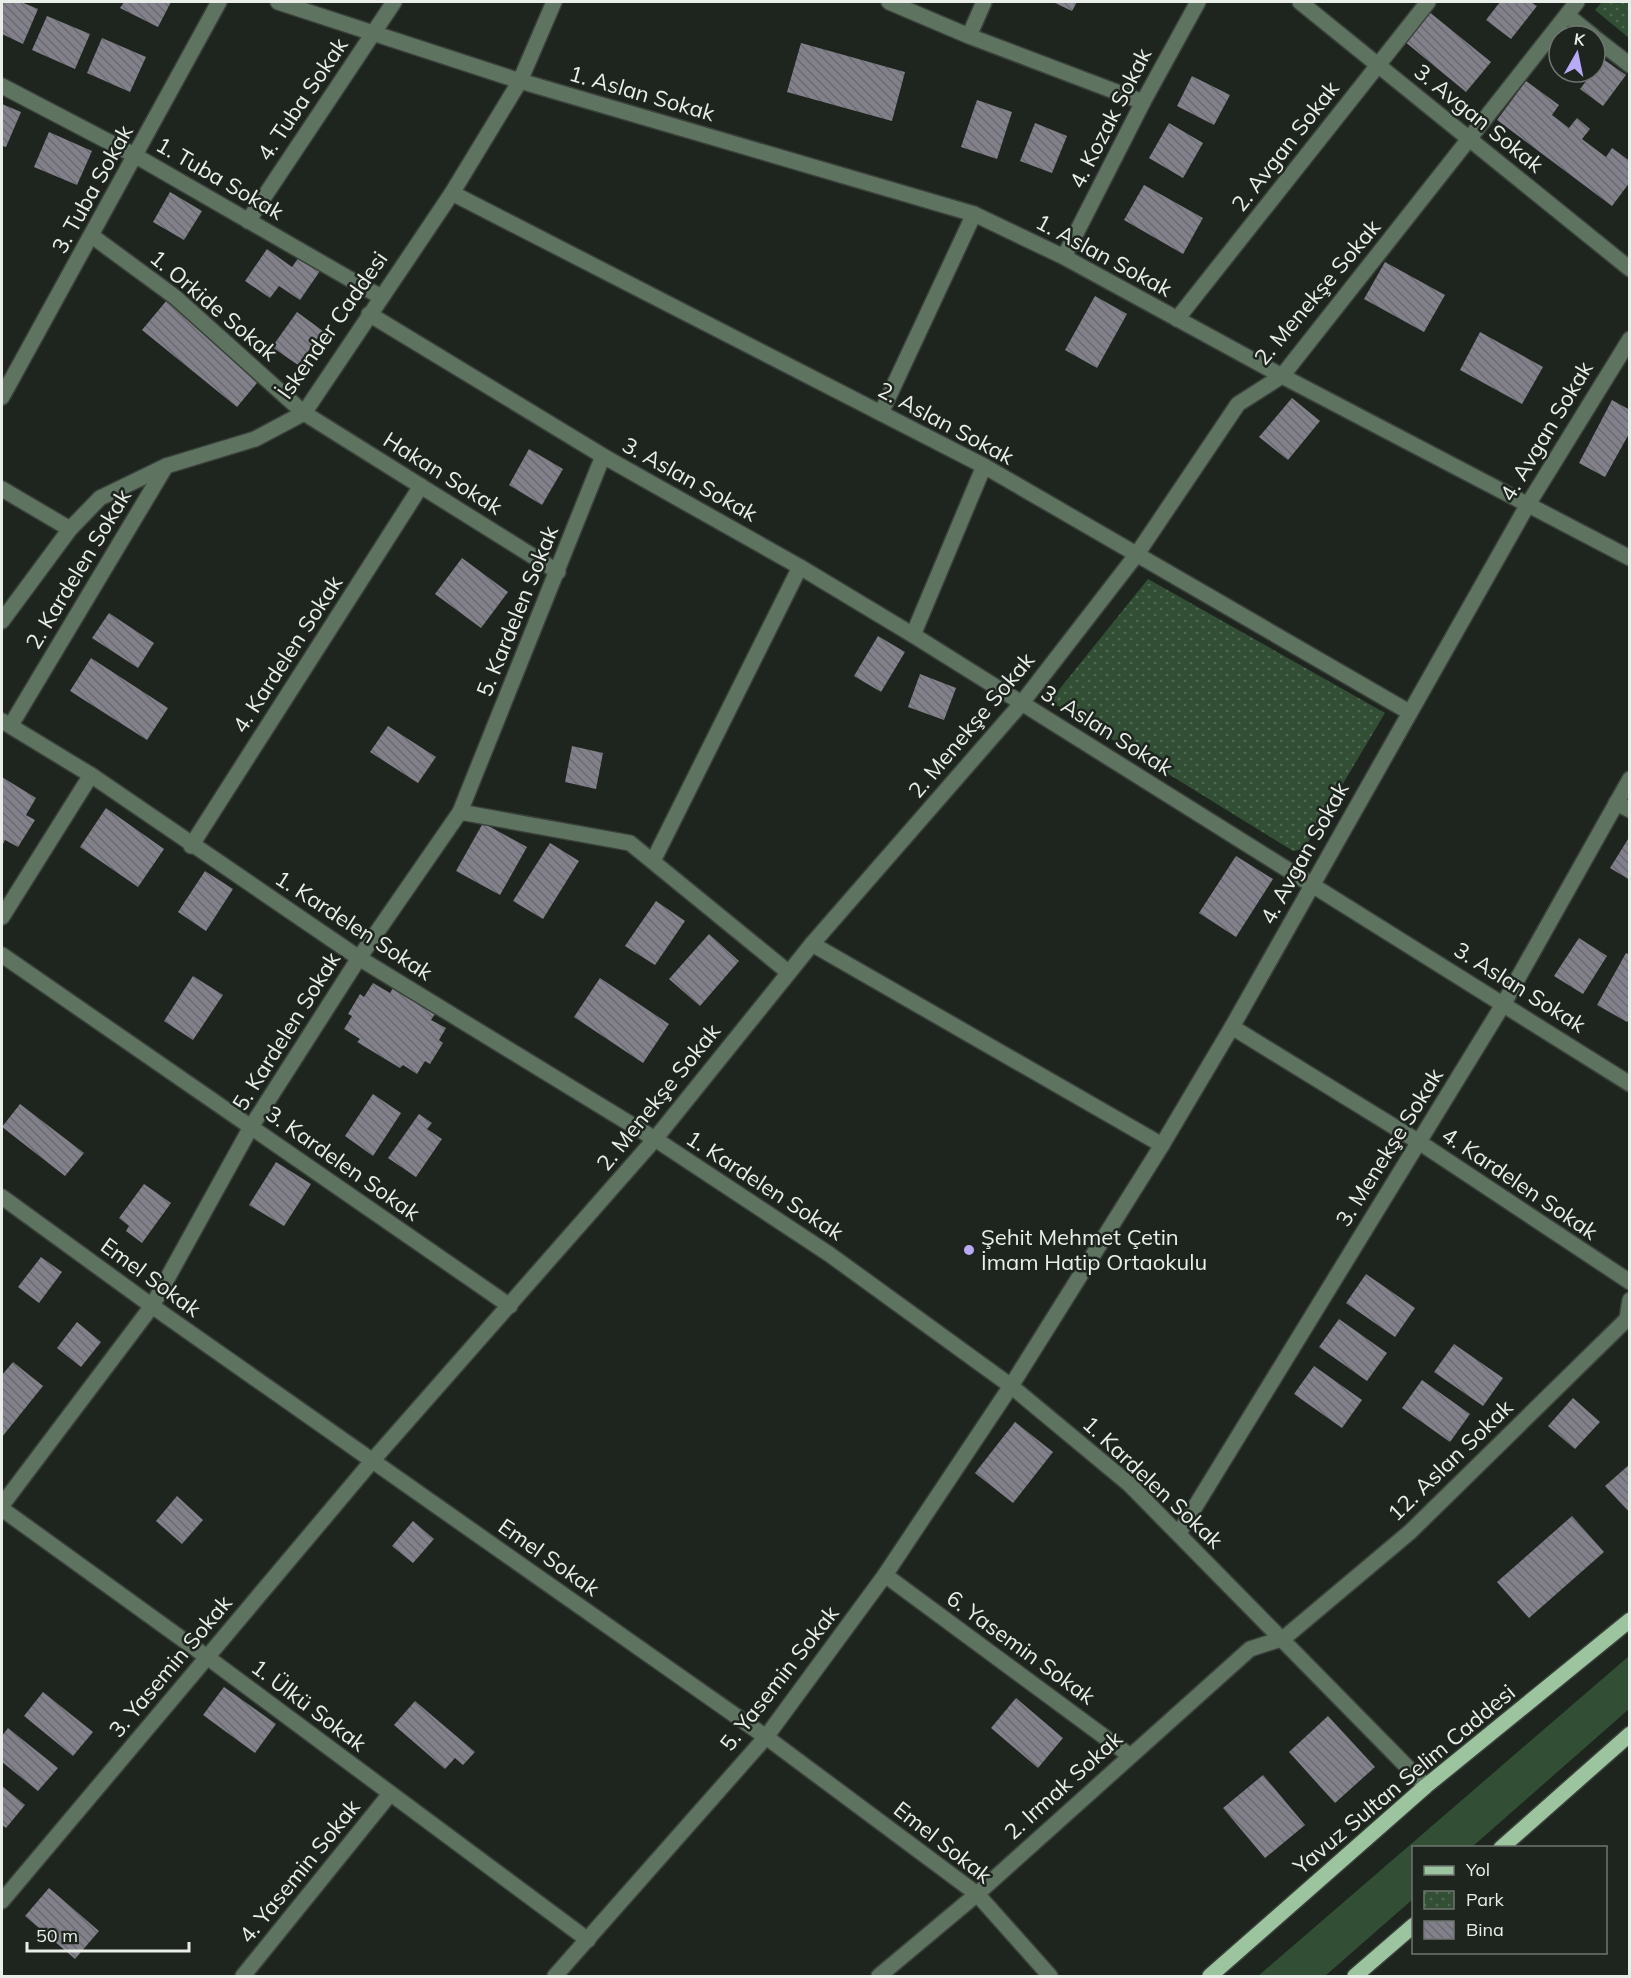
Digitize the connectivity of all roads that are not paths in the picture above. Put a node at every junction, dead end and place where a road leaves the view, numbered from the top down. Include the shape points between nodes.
1 (219, 2) edge
2 (278, 2) edge
3 (394, 2) edge
4 (554, 2) edge
5 (889, 2) edge
6 (984, 2) edge
7 (1198, 2) edge
8 (1300, 2) edge
9 (1428, 2) edge
10 (1577, 2) edge
11 (1567, 15) junction
12 (1578, 24) edge
13 (373, 33) junction
14 (969, 36) junction
15 (1607, 47) edge
16 (1378, 65) junction
17 (1629, 65) edge
18 (520, 81) junction
19 (2, 86) edge
20 (1143, 102) junction
21 (1470, 140) junction
22 (136, 156) junction
23 (452, 193) junction
24 (974, 214) junction
25 (248, 221) junction
26 (92, 236) junction
27 (1064, 257) junction
28 (1629, 270) edge
29 (381, 297) junction
30 (369, 314) junction
31 (1177, 319) junction
32 (1629, 339) edge
33 (1282, 376) junction
34 (2, 397) edge
35 (304, 413) junction
36 (881, 413) junction
37 (603, 456) junction
38 (166, 466) junction
39 (984, 466) junction
40 (422, 486) junction
41 (2, 489) edge
42 (1527, 506) junction
43 (70, 529) junction
44 (1137, 555) junction
45 (1629, 558) edge
46 (800, 567) junction
47 (558, 572) junction
48 (2, 621) edge
49 (913, 635) junction
50 (1021, 704) junction
51 (1408, 712) junction
52 (6, 723) edge
53 (91, 775) junction
54 (1629, 779) edge
55 (1623, 806) edge
56 (460, 812) junction
57 (191, 846) junction
58 (653, 861) junction
59 (1312, 884) junction
60 (2, 916) edge
61 (812, 944) junction
62 (2, 955) edge
63 (359, 958) junction
64 (788, 972) junction
65 (1504, 1003) junction
66 (1232, 1027) junction
67 (1629, 1084) edge
68 (251, 1127) junction
69 (655, 1140) junction
70 (1419, 1142) junction
71 (1162, 1145) junction
72 (2, 1197) edge
73 (1629, 1282) edge
74 (1629, 1300) edge
75 (152, 1306) junction
76 (510, 1306) junction
77 (1011, 1386) junction
78 (373, 1460) junction
79 (2, 1507) edge
80 (1179, 1533) junction
81 (885, 1575) junction
82 (1629, 1620) edge
83 (1284, 1638) junction
84 (207, 1657) junction
85 (1629, 1734) edge
86 (766, 1737) junction
87 (1129, 1755) junction
88 (1426, 1786) junction
89 (390, 1794) junction
90 (1503, 1846) edge
91 (977, 1894) junction
92 (2, 1901) edge
93 (1412, 1926) edge
94 (588, 1940) junction
95 (243, 1977) edge
96 (555, 1977) edge
97 (879, 1977) edge
98 (1050, 1977) edge
99 (1210, 1977) edge
100 (1355, 1977) edge

1 - 22 street, 3. Tuba Sokak
2 - 13 street, 1. Aslan Sokak
3 - 13 street, 4. Tuba Sokak
4 - 18 street, İskender Caddesi
5 - 14 street
6 - 14 street
7 - 20 street, 4. Kozak Sokak
8 - 16 street, 3. Avgan Sokak
9 - 16 street, 2. Avgan Sokak
10 - 11 street, 2. Menekşe Sokak
11 - 12 street
11 - 21 street, 2. Menekşe Sokak
13 - 18 street, 1. Aslan Sokak
13 - 25 street, 4. Tuba Sokak
14 - 20 street
15 - 17 street
16 - 21 street, 3. Avgan Sokak
16 - 31 street, 2. Avgan Sokak
18 - 23 street, İskender Caddesi
18 - 24 street, 1. Aslan Sokak
19 - 22 street, 1. Tuba Sokak
20 - 27 street, 4. Kozak Sokak
21 - 28 street, 3. Avgan Sokak
21 - 33 street, 2. Menekşe Sokak
22 - 25 street, 1. Tuba Sokak
22 - 26 street, 3. Tuba Sokak
23 - 29 street, İskender Caddesi
23 - 36 street, 2. Aslan Sokak
24 - 27 street, 1. Aslan Sokak
24 - 36 street
25 - 29 street, 1. Tuba Sokak
26 - 34 street, 3. Tuba Sokak
26 - 35 street, 1. Orkide Sokak via 175,297
27 - 31 street, 1. Aslan Sokak
29 - 30 street, İskender Caddesi
30 - 35 street, İskender Caddesi
30 - 37 street, 3. Aslan Sokak
31 - 33 street, 1. Aslan Sokak
32 - 42 street, 4. Avgan Sokak
33 - 42 street, 1. Aslan Sokak
33 - 44 street, 2. Menekşe Sokak via 1238,404
35 - 38 street, İskender Caddesi via 255,439
35 - 40 street, Hakan Sokak
36 - 39 street, 2. Aslan Sokak
37 - 46 street, 3. Aslan Sokak
37 - 47 street, 5. Kardelen Sokak
38 - 43 street, İskender Caddesi via 100,498
38 - 52 street, 2. Kardelen Sokak
39 - 44 street, 2. Aslan Sokak
39 - 49 street
40 - 47 street, Hakan Sokak
40 - 57 street, 4. Kardelen Sokak
41 - 43 street
42 - 45 street, 1. Aslan Sokak
42 - 51 street, 4. Avgan Sokak
43 - 48 street, İskender Caddesi
44 - 50 street, 2. Menekşe Sokak
44 - 51 street, 2. Aslan Sokak
46 - 49 street, 3. Aslan Sokak
46 - 58 street
47 - 56 street, 5. Kardelen Sokak
49 - 50 street, 3. Aslan Sokak
50 - 59 street, 3. Aslan Sokak
50 - 61 street, 2. Menekşe Sokak
51 - 59 street, 4. Avgan Sokak
52 - 53 street, 1. Kardelen Sokak
53 - 57 street, 1. Kardelen Sokak
53 - 60 street
54 - 55 street, 3. Menekşe Sokak
55 - 65 street, 3. Menekşe Sokak
56 - 58 street via 630,843
56 - 63 street, 5. Kardelen Sokak
57 - 63 street, 1. Kardelen Sokak
58 - 64 street
59 - 65 street, 3. Aslan Sokak
59 - 66 street, 4. Avgan Sokak
61 - 64 street, 2. Menekşe Sokak
61 - 71 street
62 - 68 street, 3. Kardelen Sokak
63 - 68 street, 5. Kardelen Sokak
63 - 69 street, 1. Kardelen Sokak
64 - 69 street, 2. Menekşe Sokak
65 - 67 street, 3. Aslan Sokak
65 - 70 street, 3. Menekşe Sokak
66 - 70 street, 4. Kardelen Sokak
66 - 71 street, 4. Avgan Sokak
68 - 75 street, 5. Kardelen Sokak
68 - 76 street, 3. Kardelen Sokak
69 - 76 street, 2. Menekşe Sokak
69 - 77 street, 1. Kardelen Sokak via 830,1254
70 - 73 street, 4. Kardelen Sokak
70 - 80 street, 3. Menekşe Sokak
71 - 77 street, 4. Avgan Sokak
72 - 75 street, Emel Sokak
74 - 83 street, 12. Aslan Sokak via 1627,1319 1418,1524
75 - 78 street, Emel Sokak
75 - 79 street, 5. Kardelen Sokak
76 - 78 street, 2. Menekşe Sokak
77 - 80 street, 1. Kardelen Sokak via 1129,1484
77 - 81 street, 5. Yasemin Sokak
78 - 84 street, 3. Yasemin Sokak
78 - 86 street, Emel Sokak
79 - 84 street, 1. Ülkü Sokak
80 - 83 street, 1. Kardelen Sokak
81 - 86 street, 5. Yasemin Sokak
81 - 87 street, 6. Yasemin Sokak
82 - 88 main road, Yavuz Sultan Selim Caddesi
83 - 87 street, 2. Irmak Sokak via 1250,1649
83 - 88 street, 1. Kardelen Sokak
84 - 89 street, 1. Ülkü Sokak
84 - 92 street, 3. Yasemin Sokak
85 - 90 main road
86 - 91 street, Emel Sokak
86 - 94 street, 5. Yasemin Sokak
87 - 91 street, 2. Irmak Sokak
88 - 99 main road, Yavuz Sultan Selim Caddesi
89 - 94 street, 1. Ülkü Sokak
89 - 95 street, 4. Yasemin Sokak
91 - 97 street, 2. Irmak Sokak
91 - 98 street, Emel Sokak
93 - 100 main road
94 - 96 street, 5. Yasemin Sokak

